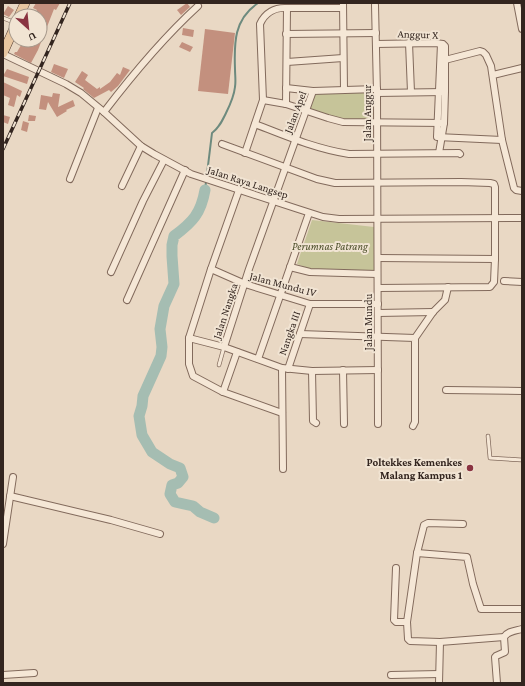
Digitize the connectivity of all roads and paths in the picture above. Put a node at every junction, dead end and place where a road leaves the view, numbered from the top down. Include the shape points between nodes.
1 (517, 3) edge
2 (198, 6) dead end
3 (283, 6) edge
4 (343, 6) edge
5 (375, 6) dead end
6 (522, 29) edge
7 (343, 33) junction
8 (376, 33) junction
9 (286, 34) junction
10 (8, 42) edge
11 (409, 43) junction
12 (376, 44) junction
13 (441, 44) junction
14 (3, 54) edge
15 (343, 58) junction
16 (445, 60) junction
17 (287, 62) junction
18 (522, 68) edge
19 (493, 75) junction
20 (286, 88) junction
21 (344, 90) junction
22 (313, 91) junction
23 (377, 91) junction
24 (411, 92) junction
25 (443, 92) junction
26 (263, 100) junction
27 (286, 104) junction
28 (101, 110) junction
29 (305, 111) junction
30 (377, 123) junction
31 (441, 123) junction
32 (255, 124) junction
33 (442, 138) junction
34 (295, 140) junction
35 (502, 140) junction
36 (222, 144) dead end
37 (141, 146) junction
38 (245, 153) junction
39 (377, 153) junction
40 (439, 154) junction
41 (460, 154) dead end
42 (164, 160) junction
43 (285, 168) junction
44 (185, 170) junction
45 (70, 179) dead end
46 (377, 183) junction
47 (122, 186) dead end
48 (239, 190) junction
49 (522, 191) edge
50 (275, 201) junction
51 (309, 213) junction
52 (522, 218) edge
53 (496, 219) junction
54 (377, 220) junction
55 (378, 258) junction
56 (495, 259) junction
57 (290, 267) junction
58 (211, 270) junction
59 (111, 272) dead end
60 (377, 274) junction
61 (504, 281) dead end
62 (522, 282) edge
63 (245, 284) junction
64 (448, 287) junction
65 (378, 288) junction
66 (281, 295) junction
67 (127, 300) dead end
68 (310, 304) junction
69 (378, 304) junction
70 (433, 312) junction
71 (378, 313) junction
72 (300, 334) junction
73 (378, 336) junction
74 (189, 338) junction
75 (415, 338) junction
76 (224, 347) junction
77 (237, 352) junction
78 (258, 359) junction
79 (218, 365) dead end
80 (285, 368) junction
81 (343, 370) junction
82 (378, 370) junction
83 (312, 371) junction
84 (446, 390) dead end
85 (522, 391) edge
86 (223, 392) junction
87 (282, 413) junction
88 (316, 423) dead end
89 (344, 424) dead end
90 (378, 424) dead end
91 (413, 426) dead end
92 (488, 436) dead end
93 (522, 460) edge
94 (283, 469) dead end
95 (13, 477) dead end
96 (10, 496) junction
97 (463, 524) dead end
98 (4, 528) edge
99 (160, 534) dead end
100 (3, 544) edge
101 (416, 553) junction
102 (396, 568) dead end
103 (522, 609) edge
104 (407, 622) junction
105 (522, 630) edge
106 (504, 637) junction
107 (440, 642) junction
108 (34, 673) dead end
109 (439, 674) junction
110 (3, 675) edge
111 (390, 675) dead end
112 (439, 683) edge
113 (498, 683) edge

1 - 6 street
2 - 28 street via 175,26
3 - 4 street
3 - 9 street
3 - 26 street via 271,11 260,24
4 - 7 street
5 - 8 street, Jalan Anggur
7 - 8 street
7 - 9 street
7 - 15 street
8 - 12 street, Jalan Anggur
9 - 17 street
10 - 14 main road
11 - 12 street, Anggur X
11 - 13 street, Anggur X
11 - 24 street
12 - 23 street, Jalan Anggur
13 - 16 street, Anggur X via 446,47
13 - 25 street
14 - 28 street, Jalan Raya Langsep via 66,84
15 - 17 street
15 - 21 street
16 - 19 street via 481,51 488,56
16 - 25 street
17 - 20 street
18 - 19 street
19 - 35 street
20 - 22 street
20 - 27 street
21 - 22 street, Jalan Apel
21 - 23 street, Jalan Apel
22 - 29 street, Jalan Apel
23 - 24 street, Jalan Apel
23 - 30 street, Jalan Anggur
24 - 25 street, Jalan Apel
25 - 31 street
26 - 27 street
26 - 32 street
27 - 29 street
28 - 37 street, Jalan Raya Langsep
28 - 45 street
29 - 30 street via 343,122
29 - 34 street, Jalan Apel
30 - 31 street
30 - 39 street, Jalan Anggur
31 - 33 street
32 - 34 street
32 - 38 street
33 - 35 street
33 - 40 street
34 - 39 street via 334,152
34 - 43 street, Jalan Apel
35 - 49 street via 514,188
36 - 38 street
37 - 42 street, Jalan Raya Langsep
37 - 47 street
38 - 43 street
39 - 40 street
39 - 46 street, Jalan Anggur
40 - 41 street
42 - 44 street, Jalan Raya Langsep
42 - 59 street
43 - 46 street via 335,183
43 - 50 street, Jalan Apel
44 - 48 street, Jalan Raya Langsep
44 - 67 street
46 - 53 street via 494,184
46 - 54 street, Jalan Anggur
48 - 50 street, Jalan Raya Langsep
48 - 58 street
50 - 51 street, Jalan Raya Langsep
50 - 63 street, Jalan Nangka
51 - 54 street, Jalan Raya Langsep via 339,219
51 - 57 street
52 - 53 street, Jalan Raya Langsep
53 - 54 street, Jalan Raya Langsep
53 - 56 street
54 - 55 street, Jalan Mundu
55 - 56 street
55 - 60 street, Jalan Mundu
56 - 64 street via 494,282 490,287
57 - 60 street via 310,272
57 - 66 street
58 - 63 street, Jalan Mundu IV
58 - 74 street
60 - 65 street, Jalan Mundu
61 - 62 street
63 - 66 street, Jalan Mundu IV
63 - 76 street, Jalan Nangka
64 - 65 street
64 - 70 street via 445,300
65 - 69 street, Jalan Mundu
66 - 68 street, Jalan Mundu IV
66 - 78 street
68 - 69 street, Jalan Mundu IV
68 - 72 street, Nangka III
69 - 71 street, Jalan Mundu
70 - 71 street
70 - 75 street
71 - 73 street, Jalan Mundu
72 - 73 street
72 - 80 street, Nangka III
73 - 75 street
73 - 82 street, Jalan Mundu
74 - 76 street
74 - 86 street via 188,364 193,376
75 - 91 street
76 - 77 street, Jalan Nangka
76 - 79 lane
77 - 78 street, Jalan Nangka
77 - 86 street
78 - 80 street, Jalan Nangka
80 - 83 street, Jalan Nangka
80 - 87 street, Nangka III
81 - 82 street, Jalan Nangka
81 - 83 street, Jalan Nangka
81 - 89 street
82 - 90 street, Jalan Mundu
83 - 88 street via 313,421
84 - 85 street
86 - 87 street
87 - 94 street, Nangka III
92 - 93 lane via 490,458
95 - 96 street
96 - 98 street
96 - 99 street
97 - 101 street via 426,524
98 - 100 street
101 - 103 street via 467,557 480,609
101 - 104 street
102 - 104 street via 394,620
104 - 107 street via 407,635 410,641
105 - 106 street via 510,632
106 - 107 street
106 - 113 street via 505,652 495,657
107 - 109 street
108 - 110 street
109 - 111 street
109 - 112 street

